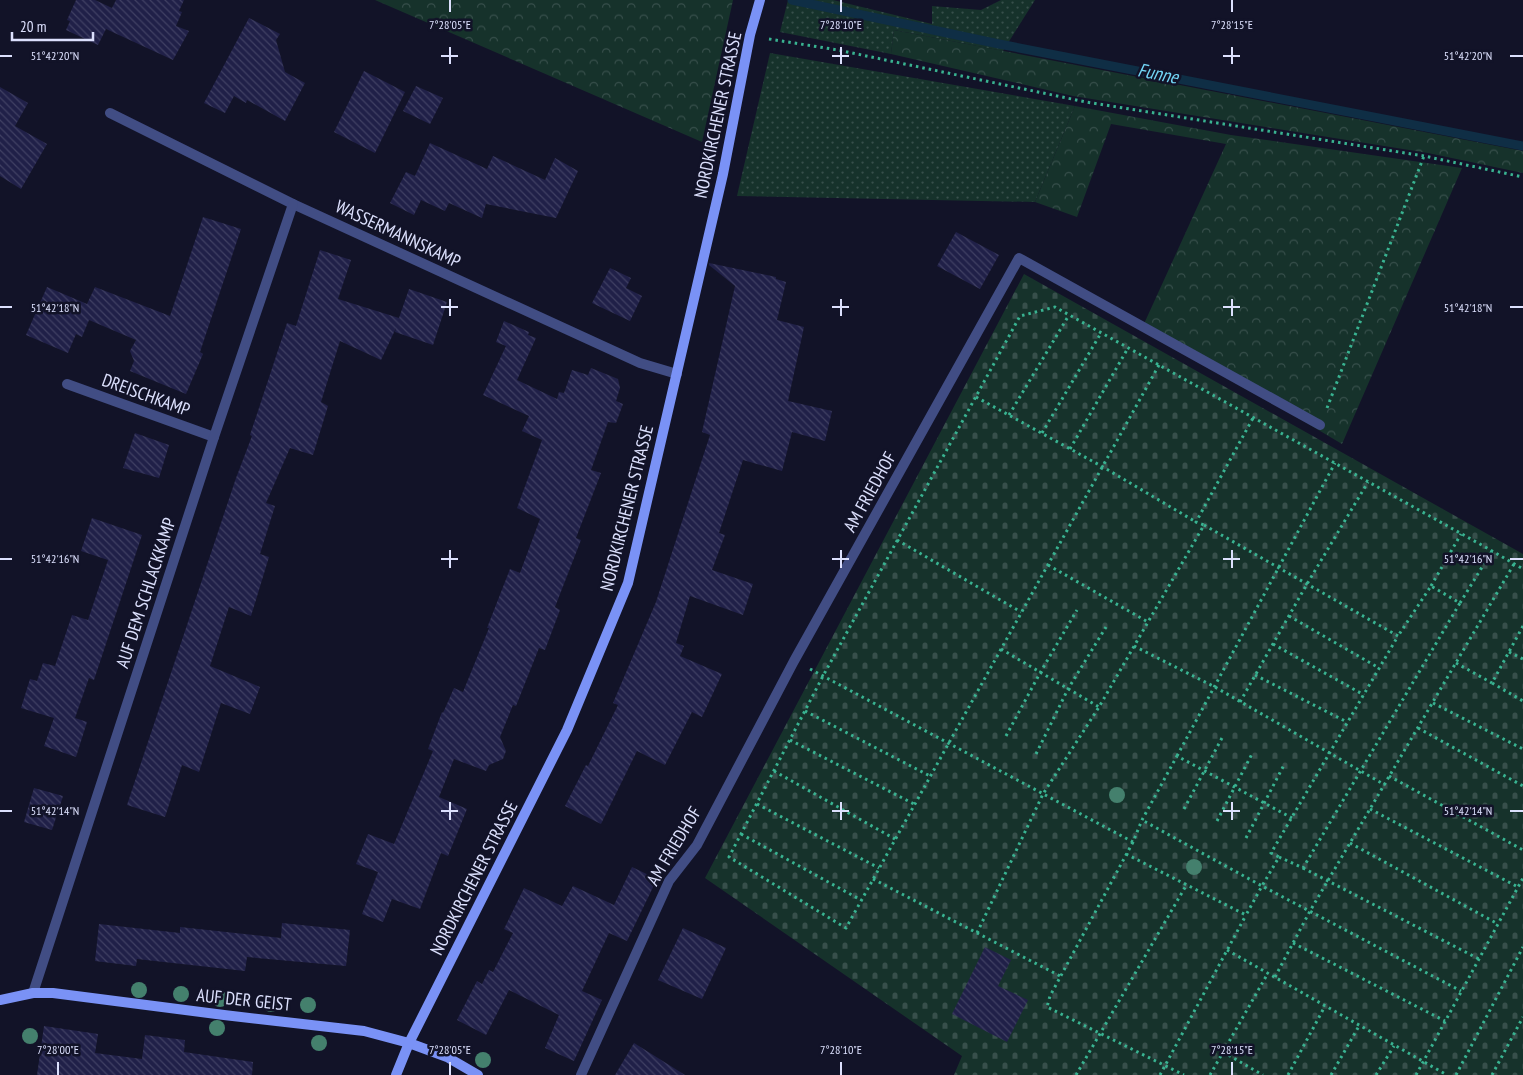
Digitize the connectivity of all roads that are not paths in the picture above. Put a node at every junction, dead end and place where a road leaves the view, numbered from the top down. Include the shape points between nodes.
1 (760, 0) edge
2 (110, 112) dead end
3 (293, 204) junction
4 (676, 374) junction
5 (67, 384) dead end
6 (1320, 425) road end
7 (214, 437) junction
8 (33, 992) junction
9 (0, 1000) edge
10 (409, 1043) junction
11 (396, 1075) edge
12 (478, 1075) edge
13 (581, 1075) edge

1 - 4 street, NORDKIRCHENER STRASSE
2 - 3 street, WASSERMANNSKAMP
3 - 4 street, WASSERMANNSKAMP via 640,363
3 - 7 street, AUF DEM SCHLACKKAMP
4 - 10 street, NORDKIRCHENER STRASSE via 628,583 567,730
5 - 7 street, DREISCHKAMP
6 - 13 street, AM FRIEDHOF via 1019,258 794,661 696,845 669,881
7 - 8 street, AUF DEM SCHLACKKAMP
8 - 9 street, AUF DER GEIST
8 - 10 street, AUF DER GEIST via 355,1029
10 - 11 street, NORDKIRCHENER STRASSE
10 - 12 street, AUF DER GEIST via 446,1057

